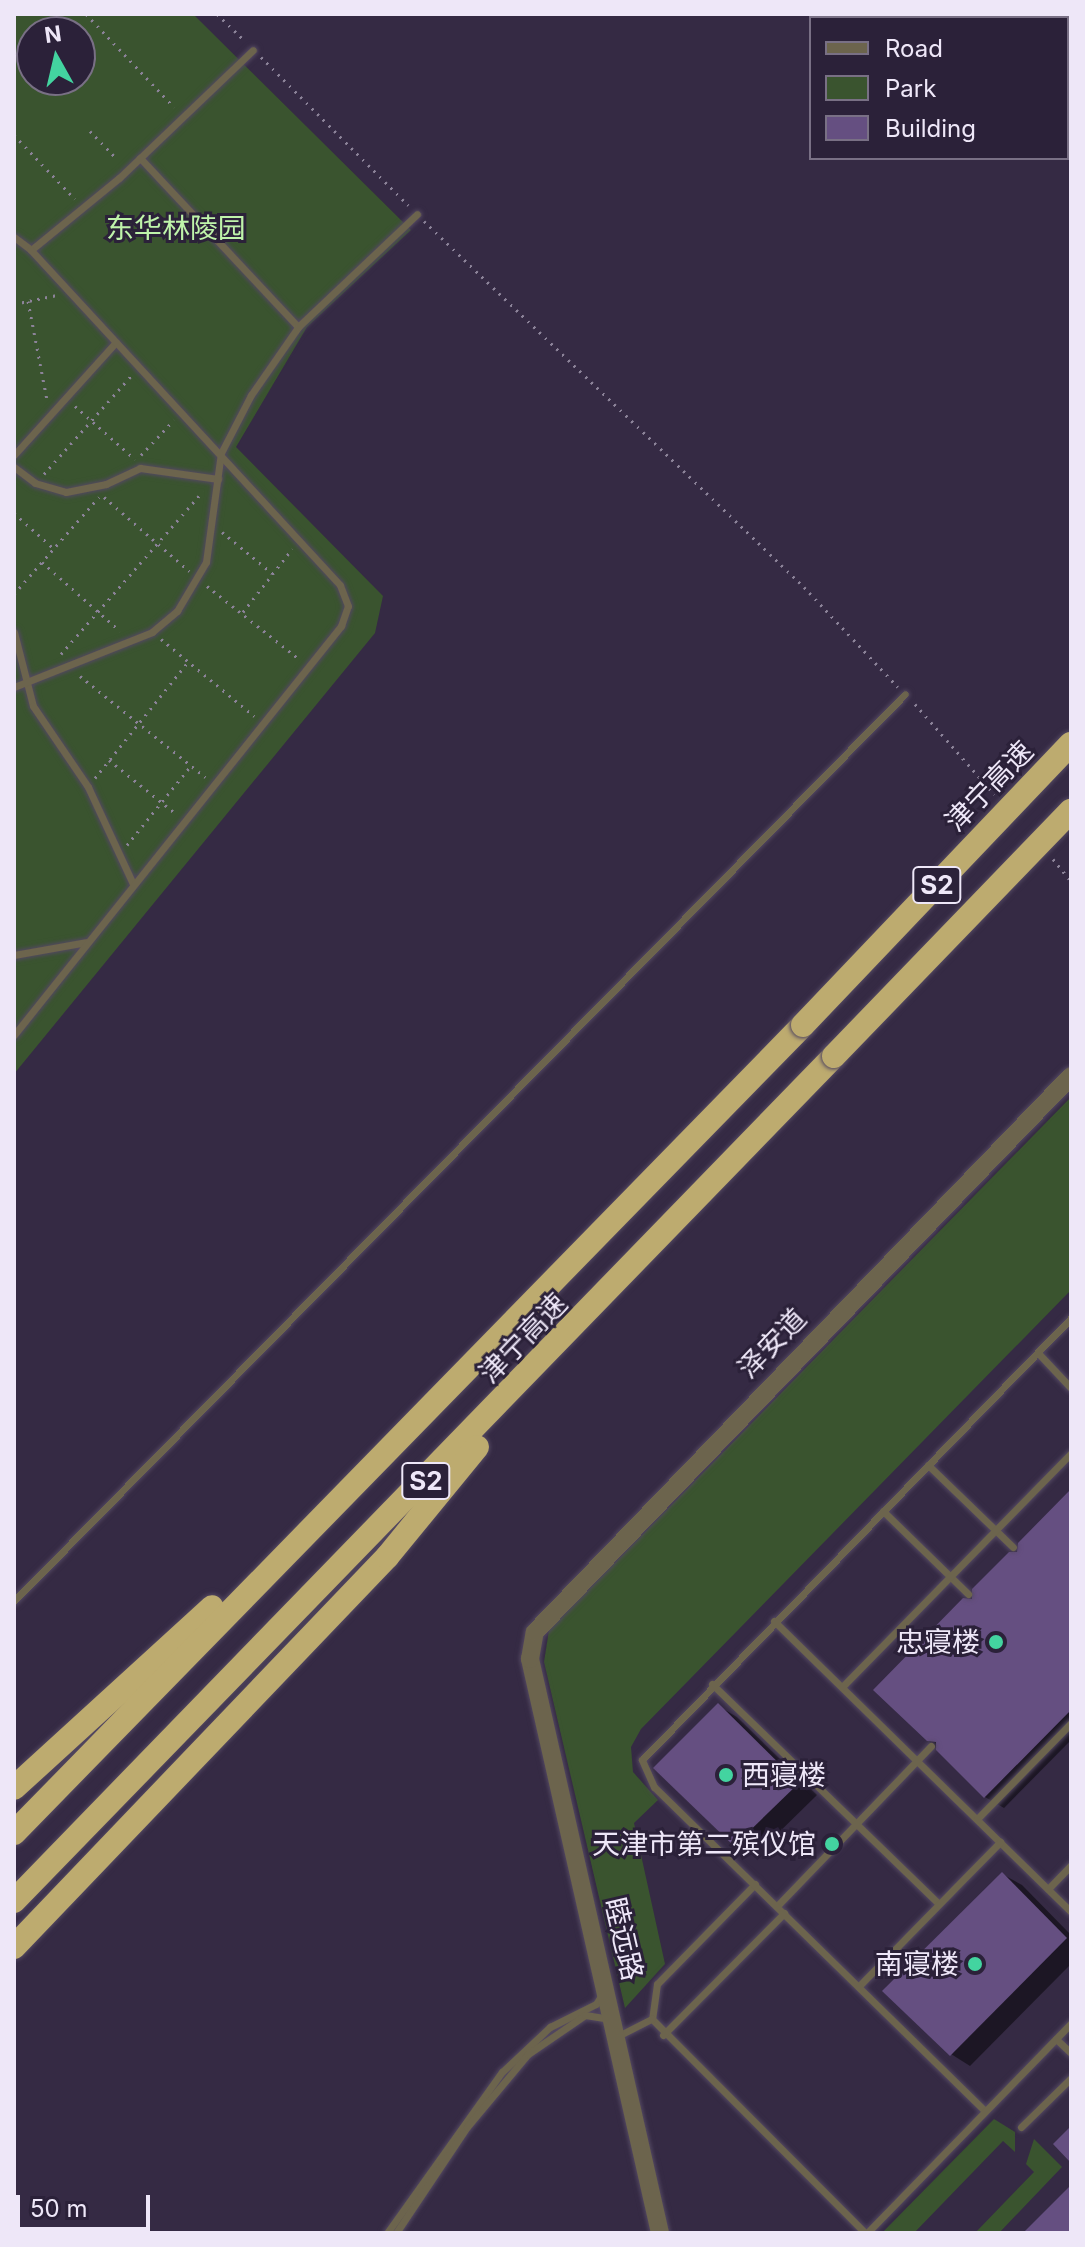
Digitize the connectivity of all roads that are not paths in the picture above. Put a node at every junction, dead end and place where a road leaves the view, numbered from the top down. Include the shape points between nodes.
1 (253, 50) road end
2 (140, 158) junction
3 (417, 214) road end
4 (14, 237) edge
5 (31, 250) junction
6 (298, 327) junction
7 (116, 342) junction
8 (221, 453) junction
9 (14, 455) edge
10 (14, 467) edge
11 (218, 483) junction
12 (14, 632) edge
13 (23, 681) junction
14 (14, 687) edge
15 (905, 694) road end
16 (1071, 744) edge
17 (1071, 811) edge
18 (133, 884) junction
19 (88, 941) junction
20 (14, 955) edge
21 (14, 1035) edge
22 (1071, 1076) edge
23 (1071, 1318) edge
24 (1038, 1353) junction
25 (543, 1361) junction
26 (1071, 1388) edge
27 (407, 1425) junction
28 (1071, 1453) edge
29 (928, 1465) junction
30 (883, 1511) junction
31 (995, 1530) junction
32 (1013, 1547) dead end
33 (950, 1577) junction
34 (968, 1594) dead end
35 (14, 1601) edge
36 (774, 1621) junction
37 (530, 1659) joint
38 (712, 1684) junction
39 (842, 1687) junction
40 (1071, 1723) edge
41 (931, 1746) dead end
42 (917, 1761) junction
43 (14, 1788) edge
44 (977, 1819) junction
45 (856, 1822) junction
46 (14, 1833) edge
47 (1000, 1842) junction
48 (1071, 1865) edge
49 (755, 1884) junction
50 (1048, 1889) junction
51 (14, 1901) edge
52 (938, 1903) junction
53 (777, 1906) junction
54 (1071, 1912) edge
55 (784, 1913) junction
56 (14, 1947) edge
57 (605, 1983) junction
58 (859, 1986) junction
59 (652, 2019) junction
60 (1071, 2023) edge
61 (617, 2031) junction
62 (663, 2035) junction
63 (1056, 2039) junction
64 (1071, 2053) edge
65 (1071, 2078) edge
66 (985, 2111) junction
67 (1021, 2127) dead end
68 (387, 2233) edge
69 (396, 2233) edge
70 (660, 2233) edge
71 (866, 2233) edge

1 - 2 lane
2 - 5 lane
2 - 6 lane
3 - 6 lane
4 - 5 lane
5 - 7 lane
6 - 8 lane via 251,395
7 - 8 lane
7 - 9 lane
8 - 11 lane
8 - 18 lane via 340,585 348,606 341,626
10 - 11 lane via 50,490 84,491 145,467
11 - 13 lane via 199,580 177,611 152,632
12 - 13 lane
13 - 14 lane
13 - 18 lane via 33,706 88,787
15 - 35 lane
16 - 27 highway, 津宁高速 / S2, bridge via 803,1025
17 - 25 highway, 津宁高速 / S2, bridge
18 - 19 lane
19 - 20 lane
19 - 21 lane
22 - 37 street, 泽安道 via 550,1613 535,1632
23 - 24 lane
24 - 26 lane
24 - 29 lane
25 - 51 highway, 津宁高速 / S2
25 - 56 highway via 387,1557
27 - 43 highway
27 - 46 highway, 津宁高速 / S2
28 - 31 lane
29 - 30 lane
29 - 31 lane
30 - 33 lane
30 - 36 lane
31 - 32 lane
31 - 33 lane
33 - 34 lane
33 - 39 lane
36 - 38 lane
36 - 39 lane
37 - 57 street, 睦远路
38 - 45 lane
38 - 49 lane via 646,1751 643,1770
39 - 42 lane
40 - 44 lane
41 - 42 lane
42 - 44 lane
42 - 45 lane
44 - 47 lane
45 - 52 lane
45 - 53 lane
47 - 50 lane
47 - 52 lane
48 - 50 lane
49 - 53 lane
49 - 59 lane via 657,1984
50 - 54 lane
52 - 58 lane
53 - 55 lane
55 - 58 lane
55 - 62 lane
57 - 61 street, 睦远路
57 - 68 lane via 596,2004 550,2027 502,2072
58 - 66 lane
59 - 61 lane
59 - 62 lane
60 - 63 lane
61 - 69 lane via 602,2014 585,2015 528,2054 467,2127
61 - 70 street, 睦远路
62 - 71 lane
63 - 64 lane
63 - 66 lane
65 - 67 lane
66 - 71 lane

